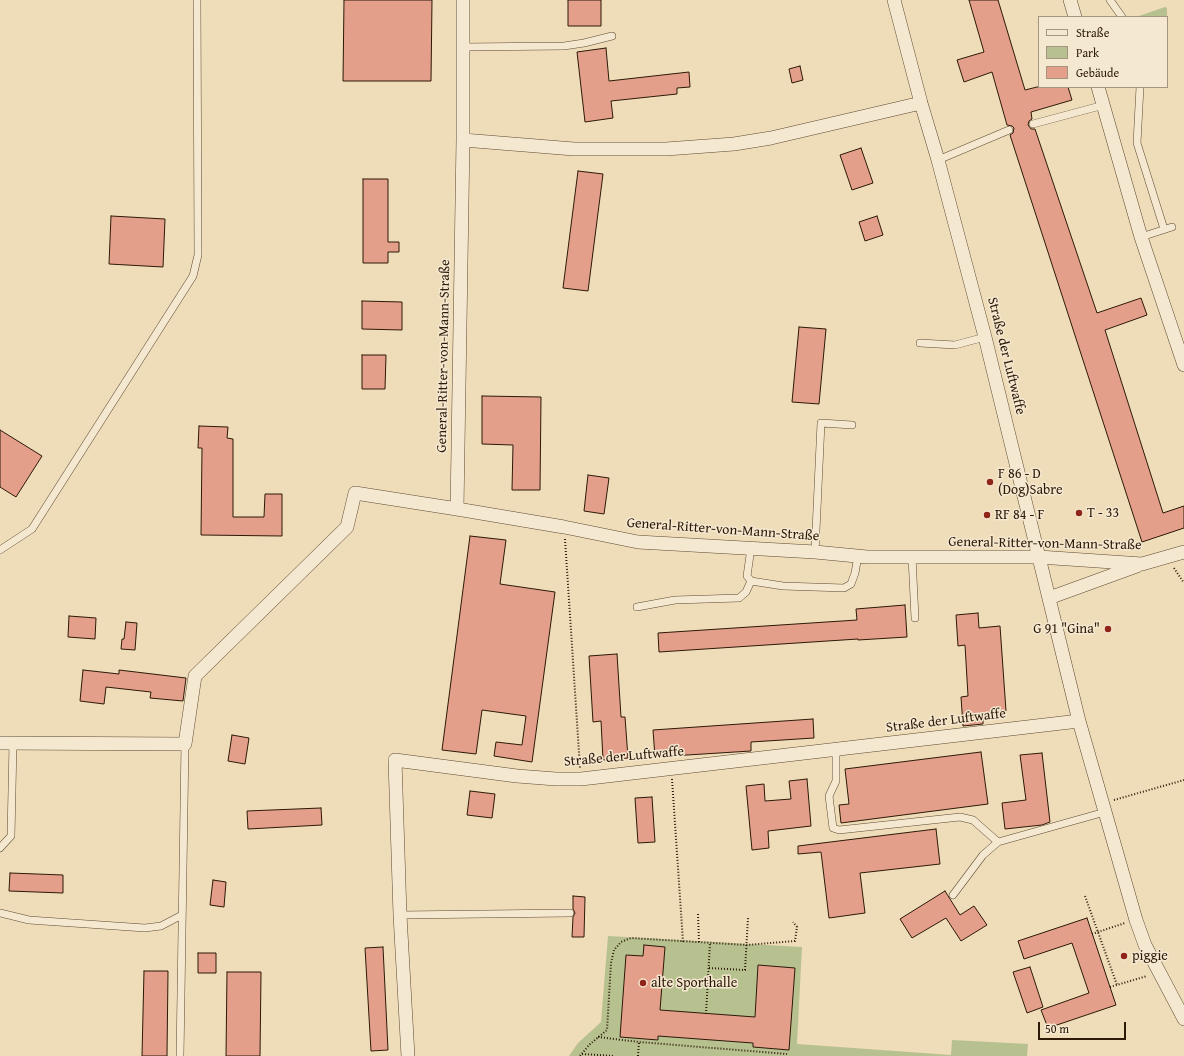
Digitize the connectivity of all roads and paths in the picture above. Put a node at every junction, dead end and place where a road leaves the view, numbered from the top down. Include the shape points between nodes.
1 (197, 0) edge
2 (463, 0) edge
3 (894, 0) edge
4 (1070, 0) edge
5 (1110, 0) edge
6 (1075, 16) edge
7 (1121, 16) edge
8 (612, 36) dead end
9 (463, 47) junction
10 (1098, 88) edge
11 (1140, 88) edge
12 (921, 103) junction
13 (1104, 105) junction
14 (1033, 124) dead end
15 (1009, 130) dead end
16 (463, 140) junction
17 (938, 160) junction
18 (1172, 227) dead end
19 (1164, 229) junction
20 (1141, 237) junction
21 (985, 337) junction
22 (920, 343) dead end
23 (1184, 365) edge
24 (852, 425) dead end
25 (457, 509) junction
26 (564, 528) junction
27 (751, 548) junction
28 (0, 550) edge
29 (815, 552) junction
30 (1184, 552) edge
31 (858, 556) junction
32 (912, 557) junction
33 (1039, 557) junction
34 (1166, 557) junction
35 (1142, 564) junction
36 (751, 581) junction
37 (1184, 583) edge
38 (1049, 598) junction
39 (637, 607) dead end
40 (915, 618) dead end
41 (1079, 722) junction
42 (0, 743) edge
43 (13, 743) junction
44 (185, 744) junction
45 (836, 750) junction
46 (671, 769) junction
47 (581, 779) junction
48 (1184, 780) edge
49 (1104, 808) junction
50 (998, 842) junction
51 (0, 848) edge
52 (953, 894) dead end
53 (1085, 896) dead end
54 (0, 913) edge
55 (570, 914) dead end
56 (698, 914) dead end
57 (182, 915) junction
58 (400, 915) junction
59 (748, 918) dead end
60 (1136, 920) junction
61 (793, 922) dead end
62 (1099, 932) junction
63 (1092, 934) dead end
64 (683, 942) junction
65 (700, 943) junction
66 (710, 943) junction
67 (747, 944) junction
68 (710, 968) junction
69 (1158, 972) junction
70 (1117, 985) junction
71 (1110, 987) dead end
72 (706, 1014) dead end
73 (1184, 1019) edge
74 (598, 1037) junction
75 (639, 1042) junction
76 (787, 1054) dead end
77 (581, 1055) edge
78 (180, 1056) edge
79 (408, 1056) edge
80 (614, 1056) edge
81 (638, 1056) edge

1 - 28 lane via 198,255 194,276 32,529
2 - 9 street, General-Ritter-von-Mann-Straße
3 - 12 street, Straße der Luftwaffe
4 - 6 street
5 - 7 lane
8 - 9 lane via 564,46
9 - 16 street, General-Ritter-von-Mann-Straße
10 - 13 street
11 - 19 lane via 1137,143
12 - 16 street via 771,138 734,144 666,149 574,149
12 - 17 street, Straße der Luftwaffe
13 - 14 lane
13 - 20 street
15 - 17 lane
16 - 25 street, General-Ritter-von-Mann-Straße
17 - 21 street, Straße der Luftwaffe
18 - 19 lane
19 - 20 lane
20 - 23 street
21 - 22 lane via 955,345
21 - 33 street, Straße der Luftwaffe
24 - 29 lane via 821,423
25 - 26 street, General-Ritter-von-Mann-Straße
25 - 44 street via 355,493 347,527 195,676
26 - 27 street, General-Ritter-von-Mann-Straße via 638,542
26 - 47 path
27 - 29 street, General-Ritter-von-Mann-Straße
27 - 36 lane via 747,576
29 - 31 street, General-Ritter-von-Mann-Straße
30 - 34 street, General-Ritter-von-Mann-Straße
31 - 32 street, General-Ritter-von-Mann-Straße
31 - 36 lane via 851,584 844,588 783,586
32 - 33 street, General-Ritter-von-Mann-Straße
32 - 40 lane
33 - 35 street, General-Ritter-von-Mann-Straße
33 - 38 street, Straße der Luftwaffe
34 - 35 street, General-Ritter-von-Mann-Straße
34 - 37 path
35 - 38 street
36 - 39 lane via 746,592 739,598 676,600
38 - 41 street, Straße der Luftwaffe
41 - 45 street, Straße der Luftwaffe
41 - 49 street, Straße der Luftwaffe
42 - 43 street
43 - 44 street
43 - 51 lane via 11,836
44 - 57 lane
45 - 46 street, Straße der Luftwaffe
45 - 50 lane via 836,781 829,796 833,828 839,830 960,817 973,820
46 - 47 street, Straße der Luftwaffe
46 - 64 path
47 - 58 street, Straße der Luftwaffe via 517,776 395,760
48 - 49 path
49 - 50 lane
49 - 60 street, Straße der Luftwaffe
50 - 52 lane via 983,855
53 - 62 path
54 - 57 lane via 29,920 145,928 160,926
55 - 58 lane
56 - 65 path
57 - 78 lane
58 - 79 street, Straße der Luftwaffe
59 - 67 path
60 - 62 path
60 - 69 street, Straße der Luftwaffe
61 - 67 path via 796,927 795,941
62 - 63 path
62 - 70 path
64 - 65 path
64 - 74 path via 631,938 621,942 614,950 611,963 607,1030
65 - 66 path
66 - 67 path
66 - 68 path
67 - 68 path via 746,970
68 - 72 path
69 - 70 path
69 - 73 street, Straße der Luftwaffe
70 - 71 path
74 - 75 path
74 - 77 path
75 - 76 path
75 - 81 path
77 - 80 path

